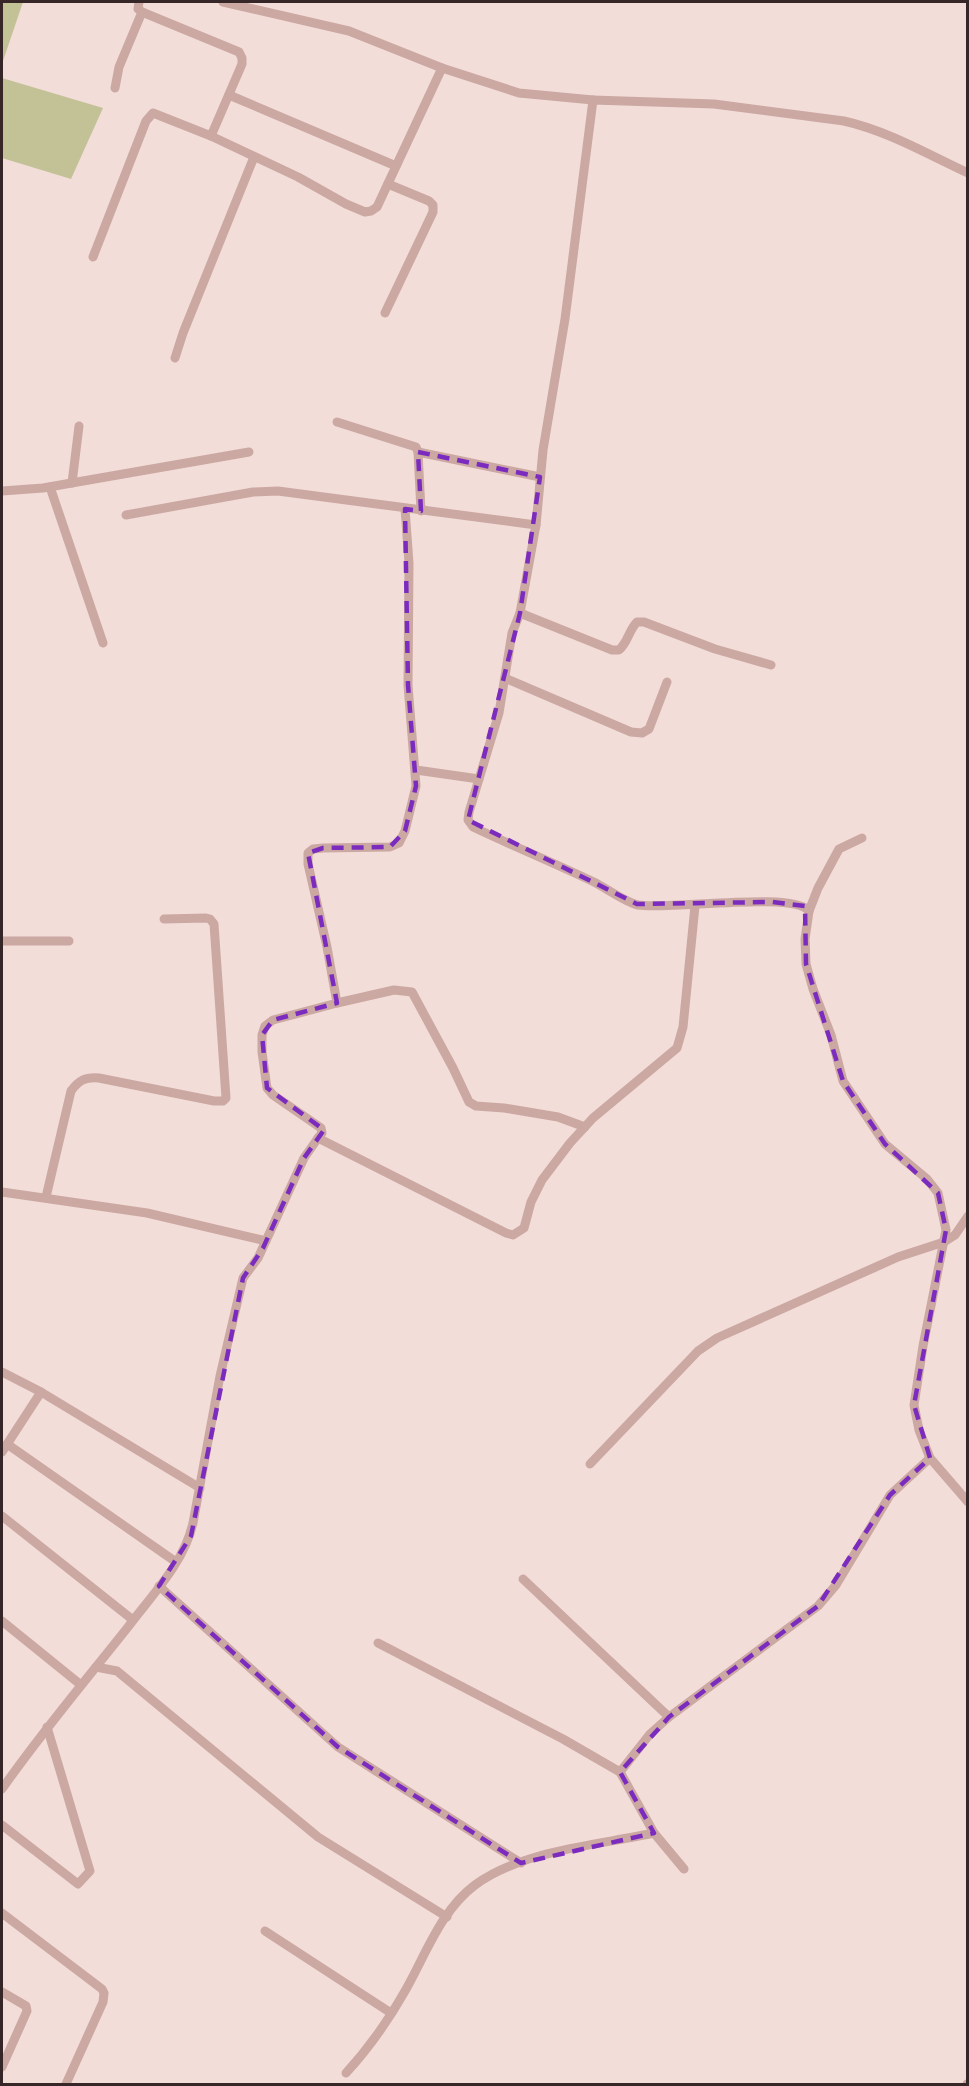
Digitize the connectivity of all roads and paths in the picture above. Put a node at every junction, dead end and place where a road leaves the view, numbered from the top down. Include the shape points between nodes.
1 (139, 2) edge
2 (223, 2) edge
3 (142, 12) junction
4 (442, 68) junction
5 (115, 88) dead end
6 (229, 95) junction
7 (593, 100) junction
8 (211, 136) junction
9 (254, 157) junction
10 (396, 166) junction
11 (968, 173) edge
12 (388, 184) junction
13 (93, 257) dead end
14 (385, 313) dead end
15 (175, 358) dead end
16 (337, 422) dead end
17 (79, 426) dead end
18 (249, 452) dead end
19 (418, 452) junction
20 (540, 477) junction
21 (72, 483) junction
22 (50, 487) junction
23 (2, 491) edge
24 (405, 509) junction
25 (421, 510) junction
26 (126, 515) dead end
27 (536, 525) junction
28 (520, 613) junction
29 (103, 643) dead end
30 (771, 664) dead end
31 (505, 678) junction
32 (668, 682) dead end
33 (416, 770) junction
34 (479, 779) junction
35 (862, 837) dead end
36 (695, 906) junction
37 (809, 911) junction
38 (164, 919) dead end
39 (2, 941) edge
40 (69, 941) dead end
41 (337, 1003) junction
42 (585, 1126) junction
43 (318, 1138) junction
44 (2, 1192) edge
45 (46, 1197) junction
46 (968, 1216) edge
47 (964, 1229) edge
48 (266, 1240) junction
49 (944, 1242) junction
50 (2, 1372) edge
51 (41, 1392) junction
52 (4, 1448) edge
53 (930, 1458) junction
54 (590, 1464) dead end
55 (200, 1488) junction
56 (968, 1502) edge
57 (2, 1516) edge
58 (176, 1562) junction
59 (523, 1579) dead end
60 (159, 1587) junction
61 (2, 1620) edge
62 (133, 1620) junction
63 (378, 1643) dead end
64 (96, 1667) junction
65 (81, 1685) junction
66 (669, 1717) junction
67 (47, 1727) junction
68 (620, 1772) junction
69 (2, 1789) edge
70 (2, 1825) edge
71 (654, 1833) junction
72 (520, 1863) junction
73 (684, 1869) dead end
74 (2, 1913) edge
75 (447, 1917) junction
76 (265, 1931) dead end
77 (2, 1992) edge
78 (391, 2013) junction
79 (2, 2067) edge
80 (346, 2073) dead end
81 (66, 2085) edge

1 - 3 street
2 - 4 street via 349,32
3 - 5 street via 119,67
3 - 6 street via 239,52 242,64
4 - 7 street via 519,93
4 - 10 street
6 - 8 street
6 - 10 street
7 - 11 street via 714,104 844,121 893,137
7 - 20 street
8 - 9 street
8 - 13 street via 153,113 149,116
9 - 12 street via 365,212 377,207
9 - 15 street
10 - 12 street
12 - 14 street via 429,201 433,212
16 - 19 street via 416,447
17 - 21 street
18 - 21 street
19 - 20 street
19 - 25 street
20 - 27 street
21 - 22 street
22 - 23 street
22 - 29 street
24 - 25 street
24 - 26 street via 278,491
24 - 33 street via 409,563 408,685
25 - 27 street
27 - 28 street
28 - 30 street via 612,650 625,645 637,622 644,622 715,649
28 - 31 street via 512,633
31 - 32 street via 631,732 642,733 649,729
31 - 34 street
33 - 34 street
33 - 41 street via 416,786 399,843 390,847 313,849 308,853
34 - 36 street via 469,812 468,820 473,826 637,904
35 - 37 street via 839,849
36 - 37 street via 772,902 799,904
36 - 42 street via 686,1007 677,1048
37 - 49 street via 806,964 843,1081 885,1144 938,1193 946,1230
38 - 45 street via 206,918 214,924 226,1098 214,1101 99,1078 81,1079 71,1091
39 - 40 street
41 - 42 street via 394,990 412,992 469,1102 558,1117
41 - 43 street via 273,1020 262,1035 267,1088 321,1128
42 - 43 street via 542,1180 524,1228 513,1235
43 - 48 street via 304,1158
44 - 45 street
45 - 48 street via 147,1213
46 - 47 street
47 - 49 street
48 - 55 street via 239,1291
49 - 53 street via 914,1405
49 - 54 street via 898,1257 717,1338 698,1351
50 - 51 street
51 - 52 street
51 - 55 street
52 - 58 street
53 - 56 street
53 - 66 street via 890,1495 836,1585 818,1606
55 - 58 street via 190,1536
57 - 62 street
58 - 60 street
59 - 66 street
60 - 62 street
60 - 72 street via 338,1747
61 - 65 street
62 - 64 street
63 - 68 street
64 - 65 street
64 - 75 street via 117,1671 318,1838
65 - 67 street
66 - 68 street
67 - 69 street
67 - 70 street via 90,1870 78,1884
68 - 71 street
71 - 72 street
71 - 73 street
72 - 75 street via 475,1885
74 - 81 street via 104,1993
75 - 78 street
76 - 78 street
77 - 79 street via 26,2006 27,2011
78 - 80 street via 366,2052

